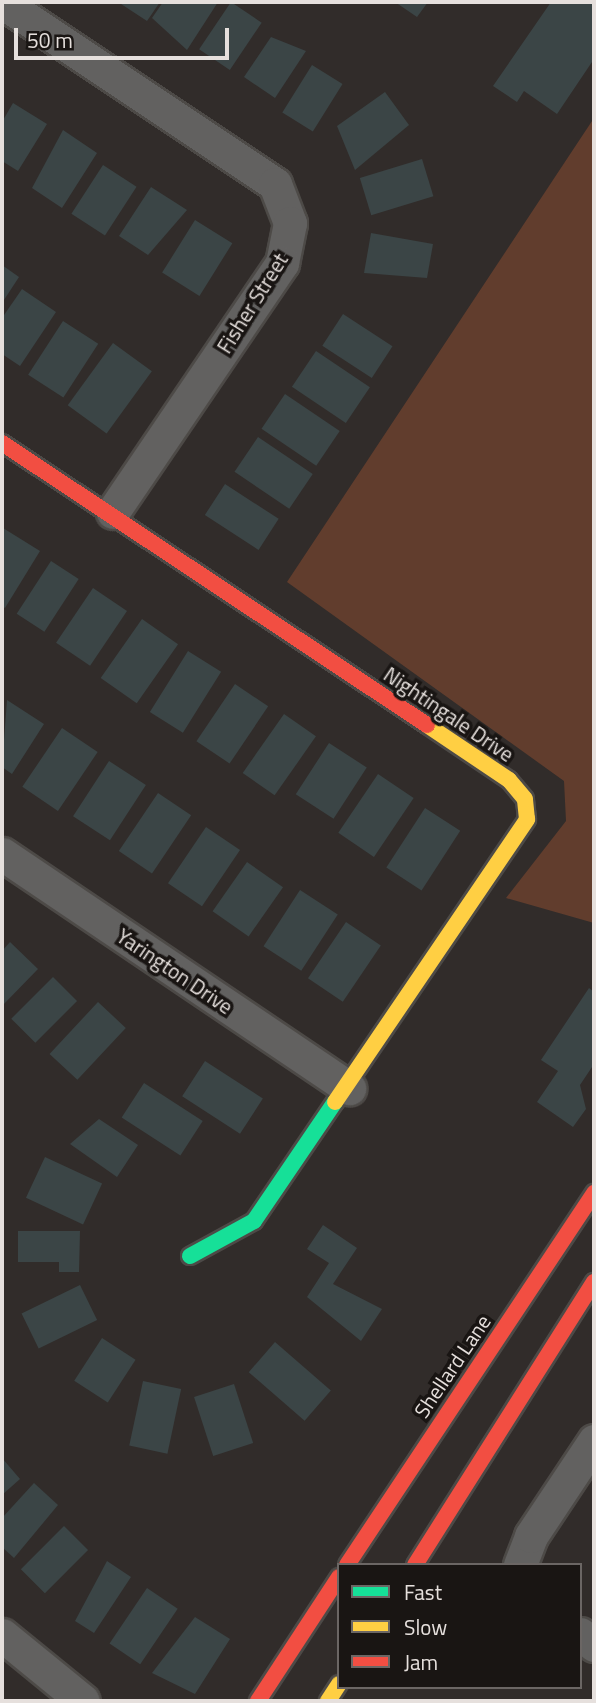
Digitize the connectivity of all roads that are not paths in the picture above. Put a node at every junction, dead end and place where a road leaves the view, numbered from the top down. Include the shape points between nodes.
1 (16, 6) edge
2 (2, 443) edge
3 (113, 512) junction
4 (2, 854) edge
5 (349, 1088) junction
6 (594, 1193) edge
7 (190, 1256) dead end
8 (594, 1282) edge
9 (594, 1441) edge
10 (348, 1563) edge
11 (416, 1563) edge
12 (521, 1563) edge
13 (337, 1580) edge
14 (2, 1635) edge
15 (83, 1701) edge
16 (258, 1701) edge

1 - 3 street, Fisher Street via 275,184 290,223 282,263
2 - 3 street, Nightingale Drive
3 - 5 street, Nightingale Drive via 509,780 525,799 527,819
4 - 5 street, Yarington Drive
5 - 7 street, Nightingale Drive via 254,1221
6 - 10 street, Shellard Lane
8 - 11 street
9 - 12 street via 531,1536
13 - 16 street
14 - 15 street

